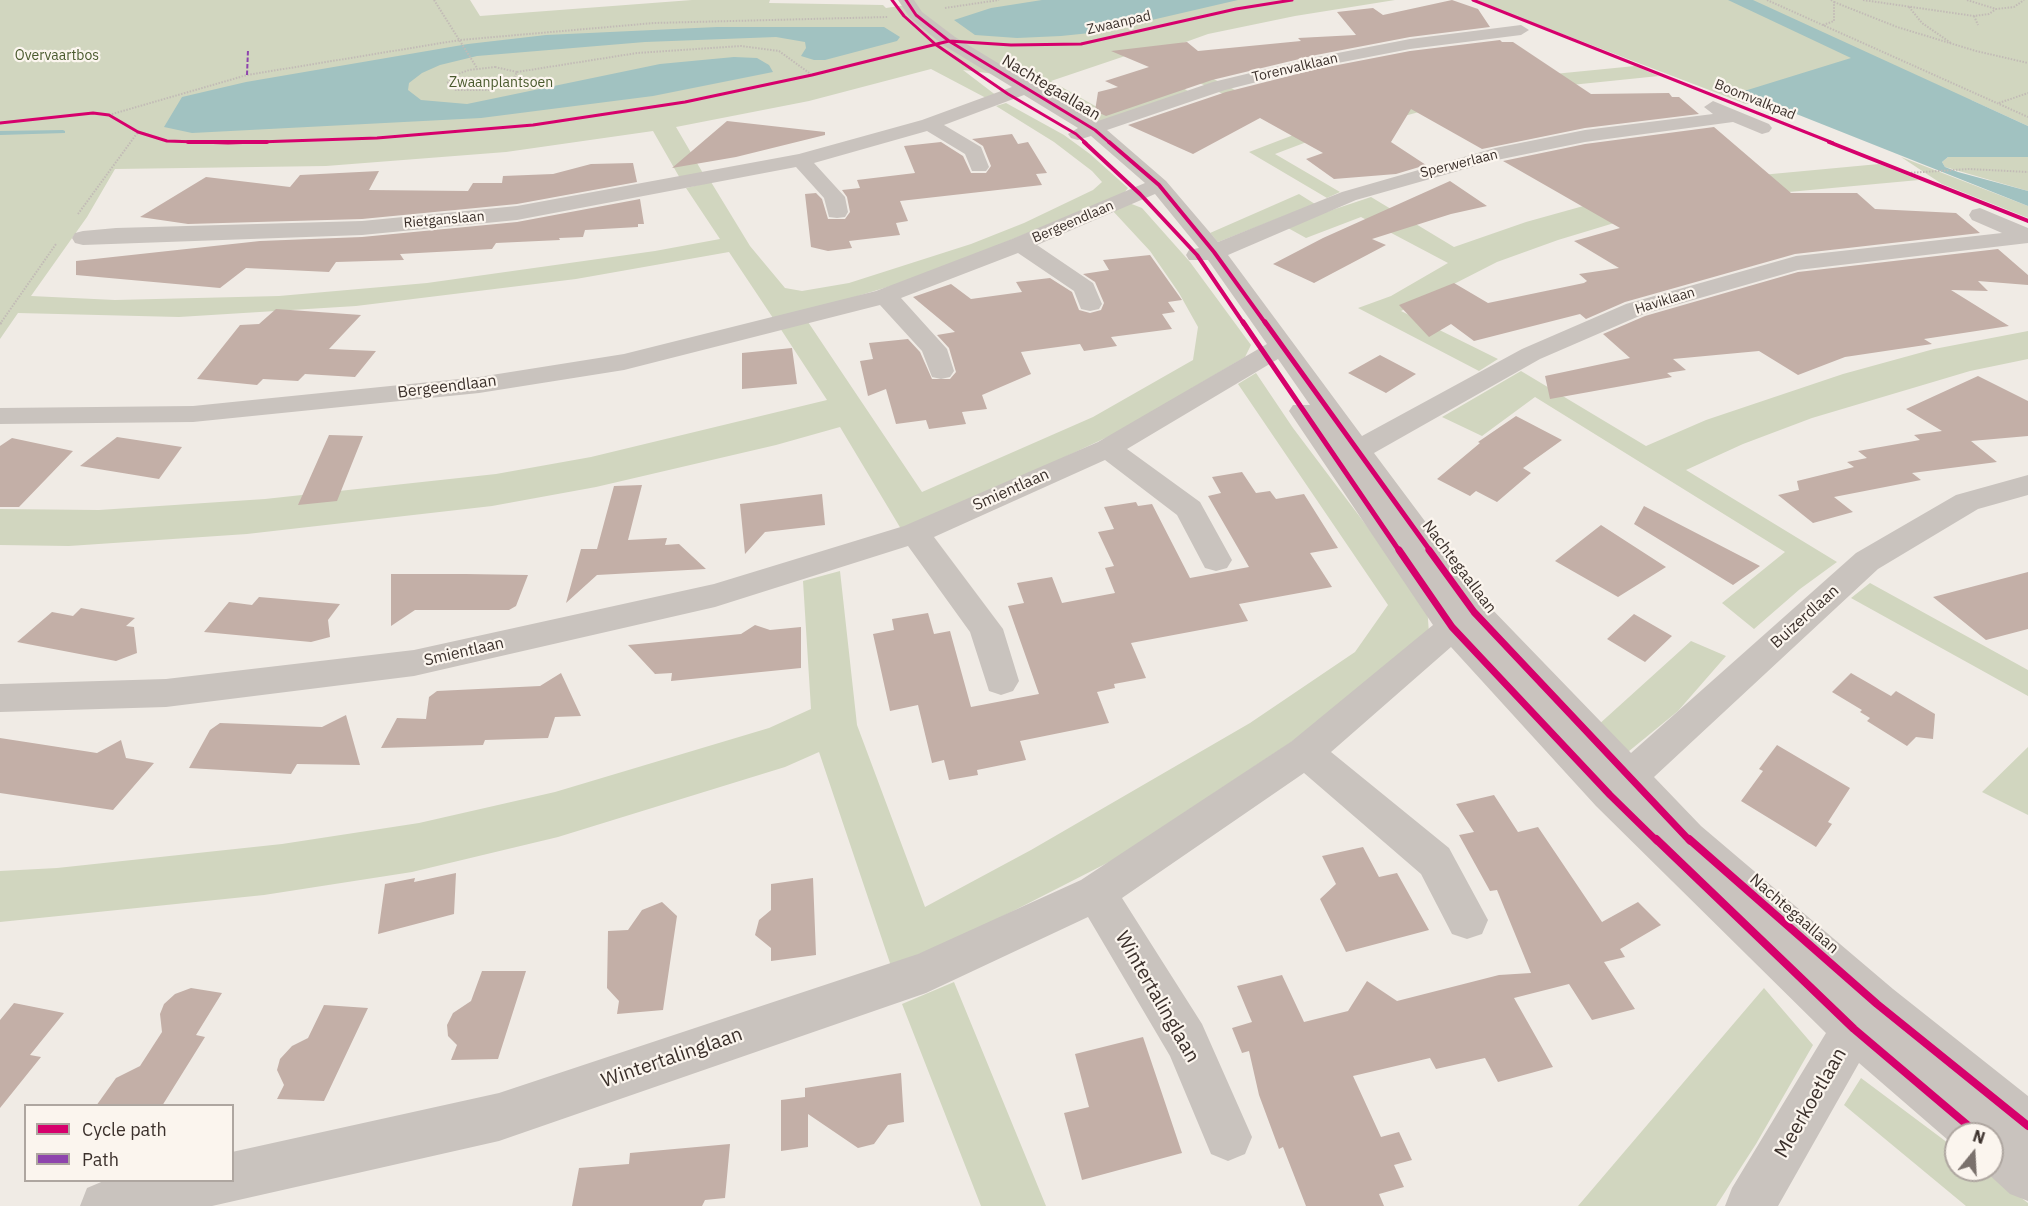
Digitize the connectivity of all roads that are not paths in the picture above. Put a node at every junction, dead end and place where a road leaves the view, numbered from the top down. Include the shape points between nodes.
1 (904, 8) edge
2 (1498, 20) dead end
3 (1521, 30) junction
4 (1545, 39) dead end
5 (1016, 91) junction
6 (1703, 103) dead end
7 (1732, 117) junction
8 (929, 124) junction
9 (1762, 128) dead end
10 (1085, 132) junction
11 (801, 160) junction
12 (979, 167) dead end
13 (1149, 190) junction
14 (837, 212) dead end
15 (1980, 215) dead end
16 (97, 217) dead end
17 (2026, 236) edge
18 (83, 238) junction
19 (1020, 244) junction
20 (1205, 253) junction
21 (69, 257) dead end
22 (885, 296) junction
23 (1090, 304) dead end
24 (1274, 352) junction
25 (942, 371) dead end
26 (0, 416) edge
27 (1108, 448) junction
28 (1347, 456) junction
29 (2028, 485) edge
30 (915, 533) junction
31 (1216, 560) dead end
32 (1463, 620) junction
33 (1001, 681) dead end
34 (0, 698) edge
35 (1305, 752) junction
36 (1619, 786) junction
37 (1096, 893) junction
38 (1467, 920) dead end
39 (1866, 1017) junction
40 (1967, 1122) edge
41 (2028, 1126) edge
42 (1228, 1137) dead end
43 (2004, 1155) edge
44 (2028, 1176) edge
45 (234, 1177) edge
46 (208, 1182) edge
47 (105, 1206) edge
48 (1750, 1206) edge

1 - 5 street, Nachtegaallaan via 935,44
2 - 3 street, Torenvalklaan
3 - 4 street, Torenvalklaan
3 - 10 street, Torenvalklaan via 1410,44 1317,62 1219,87
5 - 8 street, Rietganslaan
5 - 10 street, Nachtegaallaan
6 - 7 street, Sperwerlaan
7 - 9 street, Sperwerlaan
7 - 20 street, Sperwerlaan via 1585,136 1474,159 1401,178
8 - 11 street, Rietganslaan
8 - 12 street via 974,151
10 - 13 street, Nachtegaallaan
11 - 14 street via 834,197
11 - 18 street, Rietganslaan via 517,213 362,228
13 - 19 street, Bergeendlaan
13 - 20 street, Nachtegaallaan
15 - 17 street, Haviklaan
16 - 18 street
17 - 28 street, Haviklaan via 1796,263 1635,309 1531,354
18 - 21 street
19 - 22 street, Bergeendlaan
19 - 23 street, Bergeendlaan via 1085,288
20 - 24 street, Nachtegaallaan
22 - 25 street via 934,349
22 - 26 street, Bergeendlaan via 624,362 480,384 193,414
24 - 27 street, Smientlaan
24 - 28 street, Nachtegaallaan
27 - 30 street, Smientlaan
27 - 31 street via 1189,509
28 - 32 street, Nachtegaallaan
29 - 36 street, Buizerdlaan via 1967,502 1867,561
30 - 33 street via 986,629
30 - 34 street, Smientlaan via 715,595 414,663 166,693
32 - 35 street, Wintertalinglaan
32 - 36 street, Nachtegaallaan
35 - 37 street, Wintertalinglaan
35 - 38 street via 1435,861
36 - 39 street, Nachtegaallaan
37 - 42 street, Wintertalinglaan via 1186,1040
37 - 45 street, Wintertalinglaan via 926,972 499,1117
39 - 40 street, Nachtegaallaan
39 - 41 street, Nachtegaallaan
39 - 48 street, Meerkoetlaan
43 - 44 street
46 - 47 street

